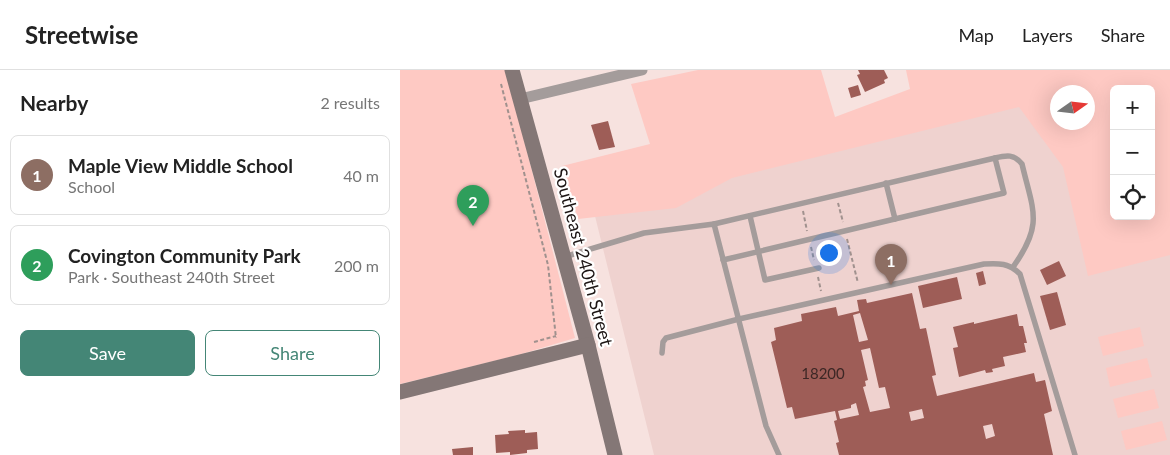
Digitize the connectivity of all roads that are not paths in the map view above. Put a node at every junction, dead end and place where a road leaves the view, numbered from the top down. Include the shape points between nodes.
1 (512, 70) edge
2 (642, 70) edge
3 (520, 99) junction
4 (995, 158) junction
5 (886, 184) junction
6 (750, 216) junction
7 (894, 219) junction
8 (714, 224) junction
9 (759, 251) junction
10 (564, 257) junction
11 (723, 260) junction
12 (1013, 267) junction
13 (818, 268) road end
14 (739, 319) junction
15 (588, 345) junction
16 (662, 353) dead end
17 (400, 392) edge
18 (615, 455) edge
19 (779, 455) edge
20 (1075, 455) edge

1 - 3 main road, Southeast 240th Street
2 - 3 street
3 - 10 main road, Southeast 240th Street
4 - 5 lane
4 - 7 lane via 1004,193
4 - 12 lane via 1008,155 1018,158 1034,215 1034,226 1026,249
5 - 6 lane
5 - 7 lane
6 - 8 lane
6 - 9 lane
7 - 9 lane
8 - 10 lane via 644,233
8 - 11 lane
9 - 11 lane
9 - 13 lane via 765,280
10 - 15 main road, Southeast 240th Street
11 - 14 lane
12 - 14 lane via 1002,263 984,264
12 - 20 lane via 1020,274
14 - 16 lane via 666,338
14 - 19 lane via 766,426
15 - 17 main road
15 - 18 main road, Southeast 240th Street

